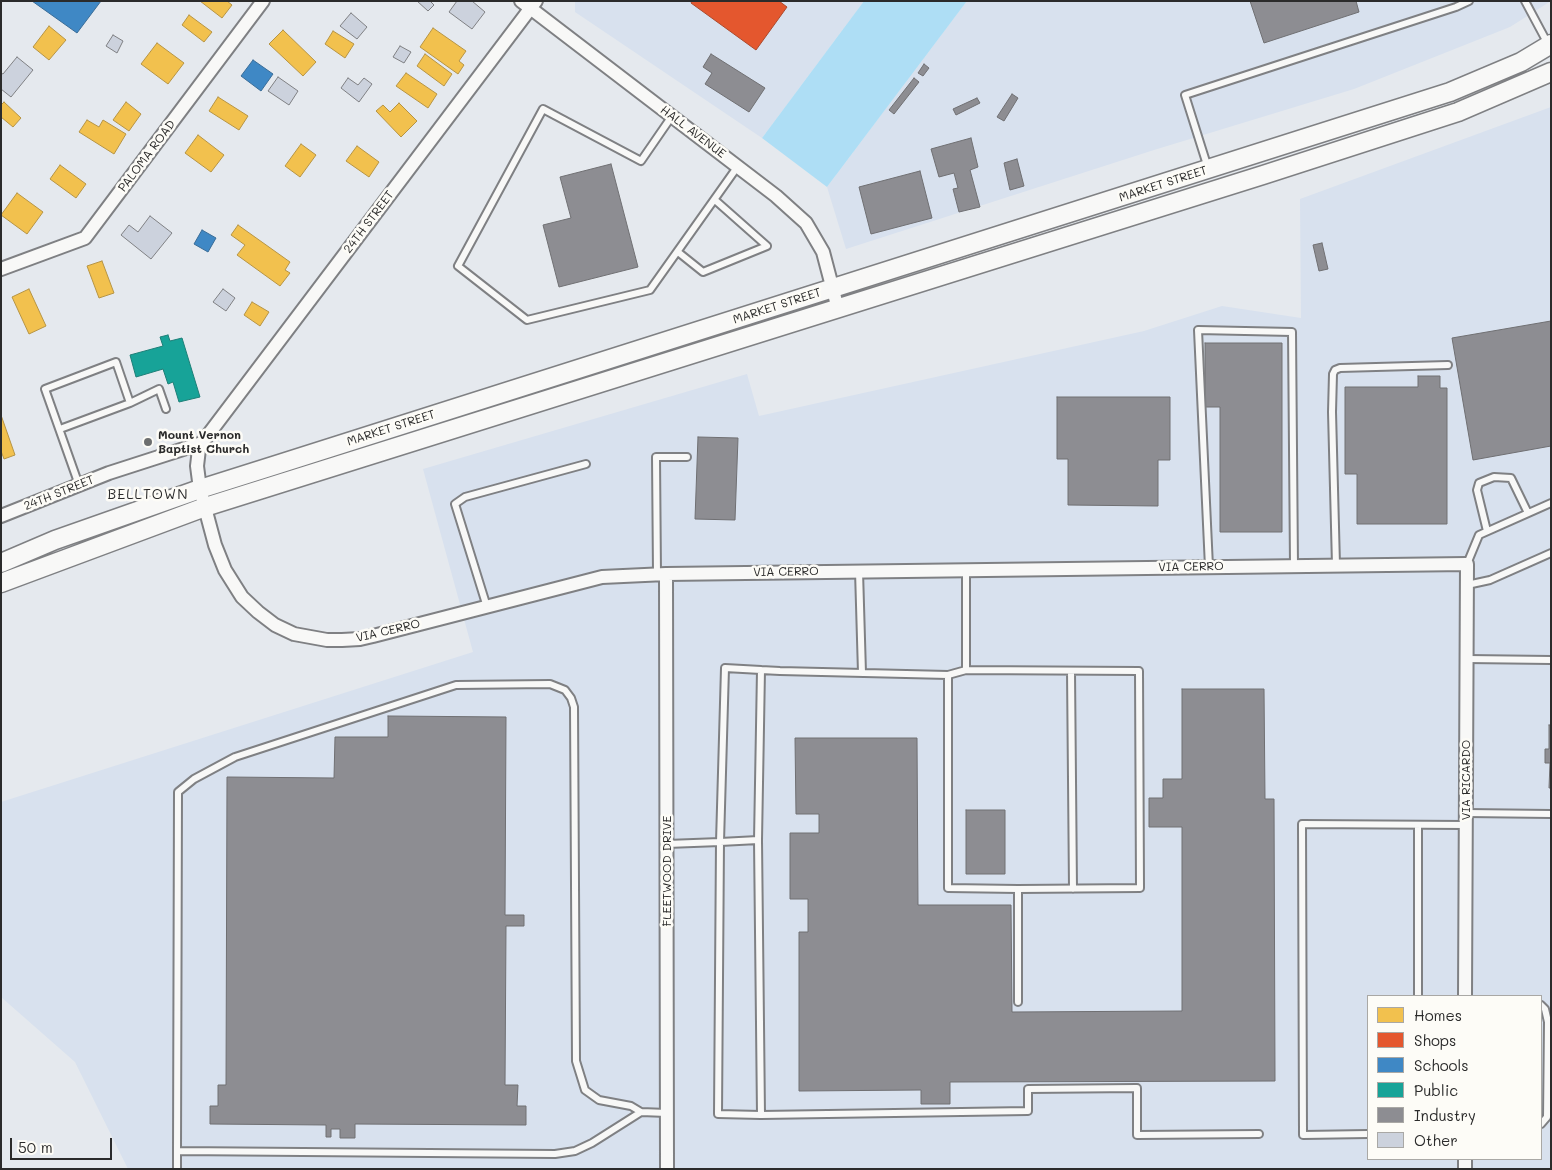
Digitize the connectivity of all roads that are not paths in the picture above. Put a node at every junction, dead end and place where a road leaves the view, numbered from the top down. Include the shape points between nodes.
1 (263, 1) edge
2 (1470, 1) edge
3 (1525, 1) edge
4 (529, 4) edge
5 (1550, 45) edge
6 (1551, 72) edge
7 (672, 116) junction
8 (738, 166) junction
9 (1208, 169) junction
10 (715, 200) junction
11 (678, 252) junction
12 (1, 269) edge
13 (832, 289) junction
14 (838, 309) junction
15 (1448, 364) dead end
16 (130, 403) junction
17 (166, 408) dead end
18 (60, 428) junction
19 (202, 443) junction
20 (687, 456) dead end
21 (586, 464) dead end
22 (79, 485) junction
23 (200, 490) junction
24 (1551, 504) edge
25 (204, 507) junction
26 (1528, 514) junction
27 (1, 516) edge
28 (1487, 531) junction
29 (1551, 553) edge
30 (1, 562) edge
31 (1467, 564) junction
32 (1336, 565) junction
33 (1294, 566) junction
34 (1209, 567) junction
35 (966, 570) junction
36 (859, 571) junction
37 (661, 574) junction
38 (1, 583) edge
39 (1467, 585) junction
40 (487, 607) junction
41 (1467, 659) junction
42 (1551, 660) edge
43 (761, 670) junction
44 (966, 670) junction
45 (1071, 670) junction
46 (862, 673) junction
47 (948, 674) junction
48 (1551, 814) edge
49 (1466, 819) junction
50 (1418, 825) junction
51 (758, 840) junction
52 (720, 842) junction
53 (667, 844) junction
54 (1018, 889) junction
55 (1073, 889) junction
56 (1418, 995) edge
57 (1465, 995) edge
58 (1018, 1002) dead end
59 (1542, 1006) edge
60 (641, 1112) junction
61 (667, 1113) junction
62 (761, 1115) junction
63 (1542, 1123) edge
64 (1259, 1134) dead end
65 (1367, 1134) edge
66 (177, 1151) junction
67 (177, 1169) edge
68 (667, 1169) edge

1 - 12 street, PALOMA ROAD via 85,238
2 - 9 lane via 1185,95
3 - 5 lane
4 - 7 street, HALL AVENUE
4 - 19 street, 24TH STREET
5 - 9 main road, MARKET STREET via 1521,62 1450,92
6 - 14 main road, MARKET STREET via 1458,112
7 - 8 street, HALL AVENUE
7 - 11 lane via 641,161 542,109 458,266 527,320 650,290
8 - 10 lane
8 - 13 street, HALL AVENUE via 806,223 823,252
9 - 13 main road, MARKET STREET
10 - 11 lane
10 - 11 lane via 767,246 703,272
13 - 14 street, HALL AVENUE
13 - 23 main road, MARKET STREET
14 - 25 main road, MARKET STREET
15 - 32 lane via 1335,370 1332,412
16 - 17 lane via 160,389
16 - 18 lane
16 - 18 lane via 116,362 45,388
18 - 22 lane
19 - 22 street, 24TH STREET
19 - 23 street, 24TH STREET via 197,458
20 - 37 lane via 656,456
21 - 40 lane via 465,497 455,504
22 - 27 street, 24TH STREET
23 - 25 street, VIA CERRO
23 - 30 main road, MARKET STREET
24 - 26 lane
25 - 38 main road, MARKET STREET
25 - 40 street, VIA CERRO via 225,570 242,597 274,625 294,634 327,640 360,639
26 - 28 lane
26 - 28 lane via 1511,478 1494,477 1479,483 1477,490
28 - 31 lane via 1479,535
29 - 39 lane via 1490,580
31 - 32 street, VIA CERRO
31 - 39 street, VIA RICARDO
32 - 33 street, VIA CERRO
33 - 34 street, VIA CERRO
33 - 34 lane via 1292,332 1198,330
34 - 35 street, VIA CERRO
35 - 36 street, VIA CERRO
35 - 44 lane
36 - 37 street, VIA CERRO
36 - 46 lane
37 - 40 street, VIA CERRO via 602,577
37 - 53 street, FLEETWOOD DRIVE
39 - 41 street, VIA RICARDO
41 - 42 lane
41 - 49 street, VIA RICARDO
43 - 46 lane
43 - 51 lane
43 - 52 lane via 725,668
44 - 45 lane
44 - 47 lane
45 - 55 lane
45 - 55 lane via 1139,671 1140,888
46 - 47 lane
47 - 54 lane via 948,888
48 - 49 lane
49 - 50 lane
49 - 57 street, VIA RICARDO
50 - 56 lane
50 - 65 lane via 1302,824 1303,1135
51 - 52 lane
51 - 62 lane
52 - 53 lane
52 - 62 lane via 718,1114
53 - 61 street, FLEETWOOD DRIVE
54 - 55 lane
54 - 58 lane
59 - 63 lane via 1548,1022 1547,1117
60 - 61 lane
60 - 66 lane via 592,1143 575,1151 555,1154
60 - 66 lane via 631,1106 599,1100 585,1090 576,1061 574,707 571,698 564,690 550,684 456,685 234,757 194,779 178,792
61 - 68 street, FLEETWOOD DRIVE
62 - 64 lane via 1028,1111 1028,1089 1137,1088 1137,1135
66 - 67 lane

